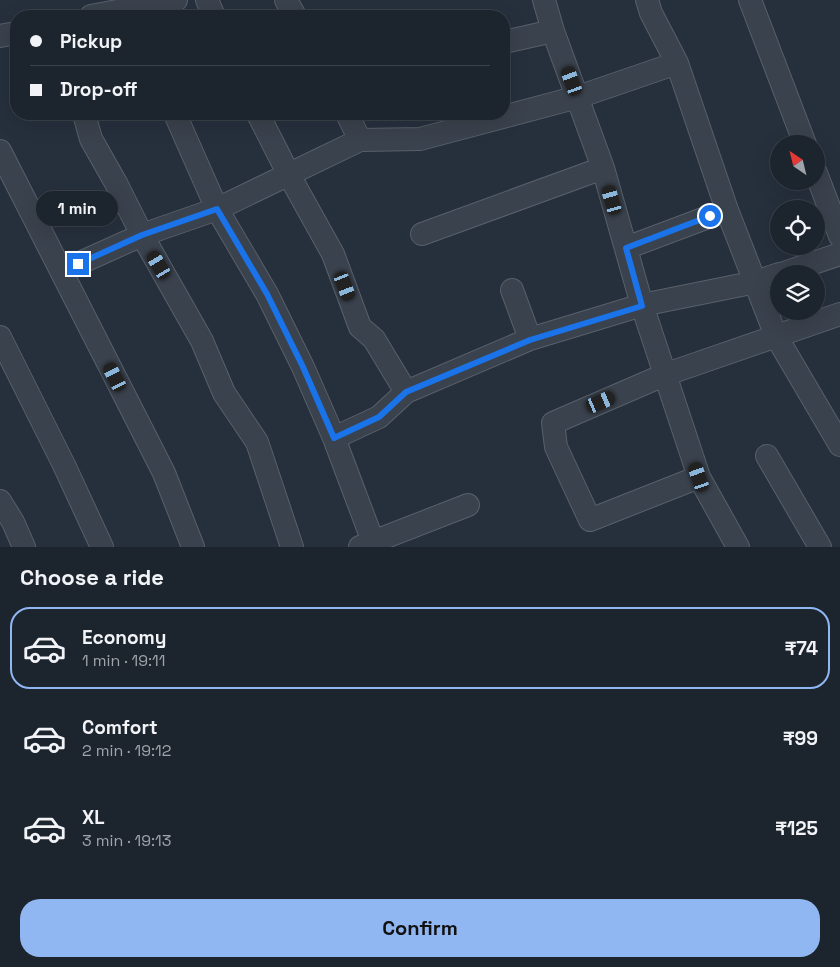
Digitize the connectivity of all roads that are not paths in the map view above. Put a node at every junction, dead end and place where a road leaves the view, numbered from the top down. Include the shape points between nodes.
1 (176, 0) edge
2 (544, 0) edge
3 (647, 0) edge
4 (750, 0) edge
5 (141, 10) edge
6 (554, 31) junction
7 (510, 41) edge
8 (677, 63) junction
9 (578, 97) junction
10 (510, 115) edge
11 (86, 120) edge
12 (178, 120) edge
13 (261, 120) edge
14 (350, 120) edge
15 (491, 120) edge
16 (802, 135) edge
17 (360, 140) junction
18 (0, 151) edge
19 (603, 168) junction
20 (289, 175) junction
21 (822, 190) edge
22 (217, 209) junction
23 (728, 210) junction
24 (422, 234) dead end
25 (142, 235) junction
26 (840, 236) edge
27 (626, 248) junction
28 (840, 254) edge
29 (807, 265) edge
30 (62, 271) junction
31 (770, 277) edge
32 (756, 282) junction
33 (512, 290) dead end
34 (642, 306) junction
35 (840, 314) edge
36 (776, 336) junction
37 (0, 337) edge
38 (530, 340) junction
39 (664, 375) junction
40 (406, 392) junction
41 (334, 438) junction
42 (840, 445) edge
43 (767, 456) dead end
44 (699, 477) junction
45 (0, 501) edge
46 (468, 505) dead end
47 (369, 545) edge
48 (24, 547) edge
49 (102, 547) edge
50 (193, 547) edge
51 (292, 547) edge
52 (738, 547) edge
53 (820, 547) edge

1 - 5 street
2 - 6 street
3 - 8 street
4 - 16 street
6 - 7 street
6 - 9 street
8 - 9 street
8 - 23 street
9 - 10 street
9 - 19 street
11 - 25 street via 91,139
12 - 22 street
13 - 20 street
14 - 17 street
15 - 17 street via 420,139
17 - 20 street
18 - 30 street
19 - 24 street
19 - 27 street
20 - 22 street
20 - 40 street via 333,254 360,327 374,339
21 - 26 street
22 - 25 street
22 - 41 street via 267,294
23 - 27 street
23 - 32 street
25 - 30 street
25 - 51 street via 202,341 224,393 257,442
27 - 34 street
28 - 29 street
30 - 50 street via 164,473
31 - 32 street
32 - 34 street
32 - 36 street
33 - 38 street
34 - 38 street
34 - 39 street
35 - 36 street
36 - 39 street
36 - 42 street
37 - 49 street
38 - 40 street
39 - 44 street
39 - 44 street via 553,423 556,447 590,520
40 - 41 street via 379,417
41 - 47 street
43 - 53 street
44 - 52 street
45 - 48 street
46 - 47 street

